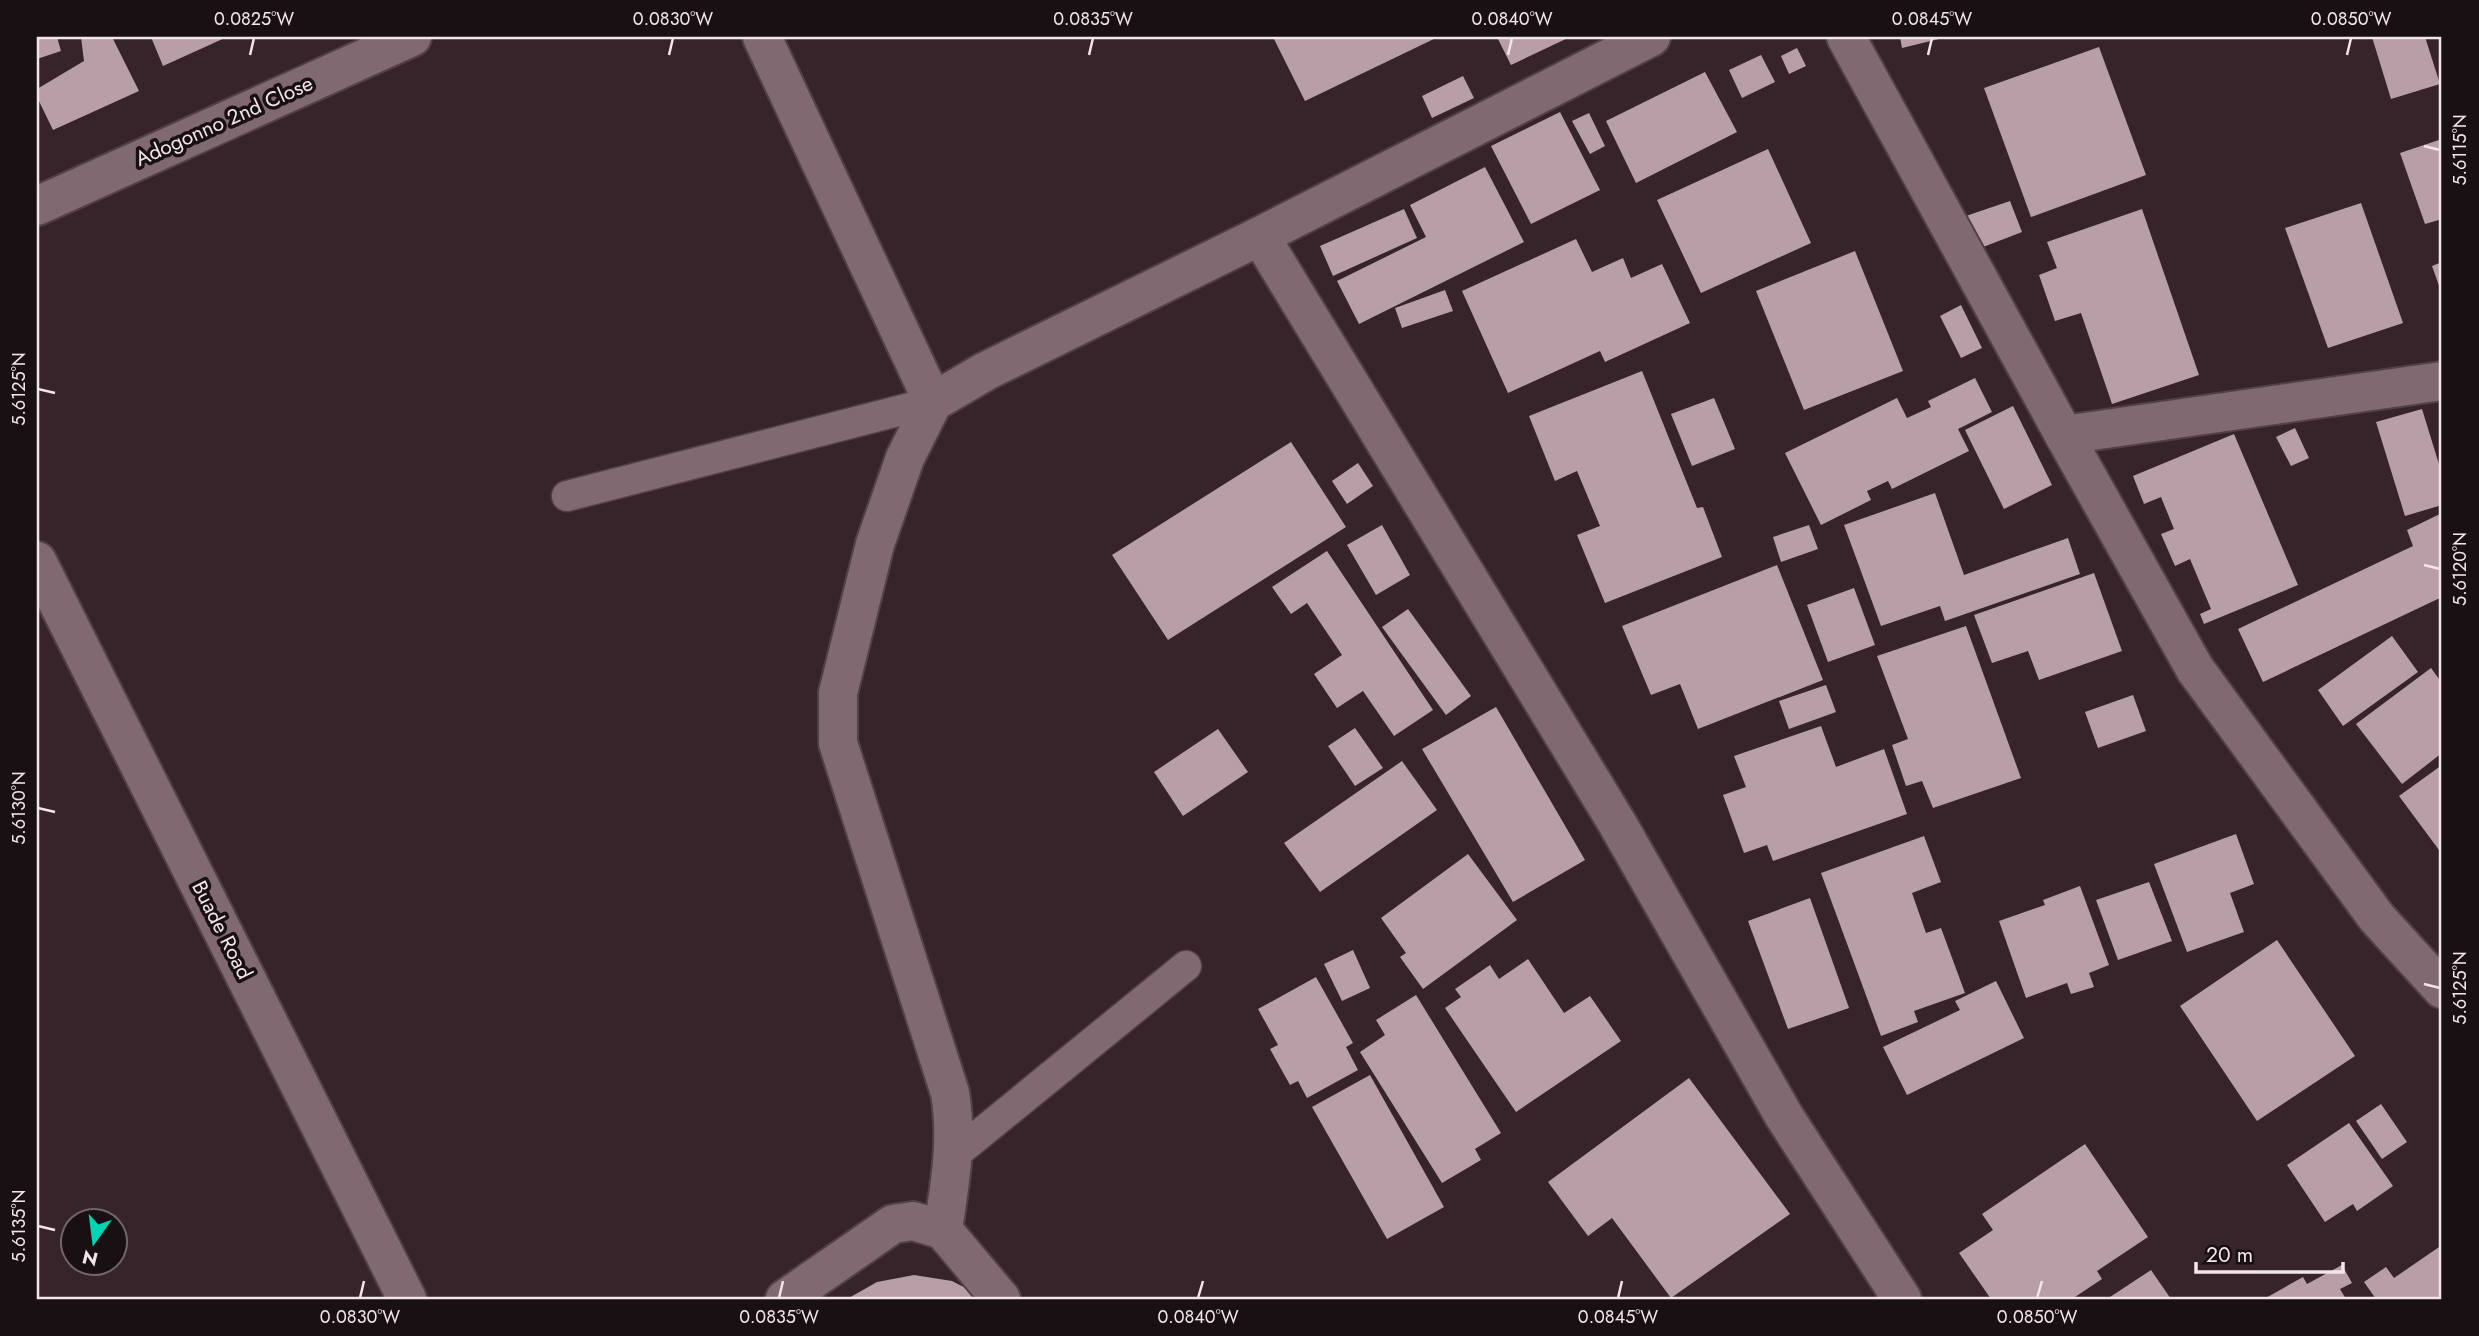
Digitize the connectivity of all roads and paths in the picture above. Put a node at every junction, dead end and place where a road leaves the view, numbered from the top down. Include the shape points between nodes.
1 (412, 37) edge
2 (762, 37) edge
3 (1846, 37) edge
4 (1634, 40) edge
5 (37, 205) edge
6 (1260, 236) junction
7 (2442, 381) edge
8 (933, 402) junction
9 (2064, 435) junction
10 (567, 496) dead end
11 (37, 561) edge
12 (1186, 966) dead end
13 (2442, 989) edge
14 (953, 1156) junction
15 (943, 1230) junction
16 (407, 1299) edge
17 (785, 1299) edge
18 (1001, 1299) edge
19 (1902, 1299) edge

1 - 5 street, Adogonno 2nd Close
2 - 8 street
3 - 9 street
4 - 6 street
6 - 8 street
6 - 19 street via 1617,823 1784,1116
7 - 9 street
8 - 10 lane
8 - 14 street via 905,458 875,544 838,693 838,743 950,1093 955,1123
9 - 13 street via 2195,669 2377,918
11 - 16 street, Buade Road
12 - 14 lane
14 - 15 street
15 - 17 street via 913,1221 893,1224
15 - 18 street

